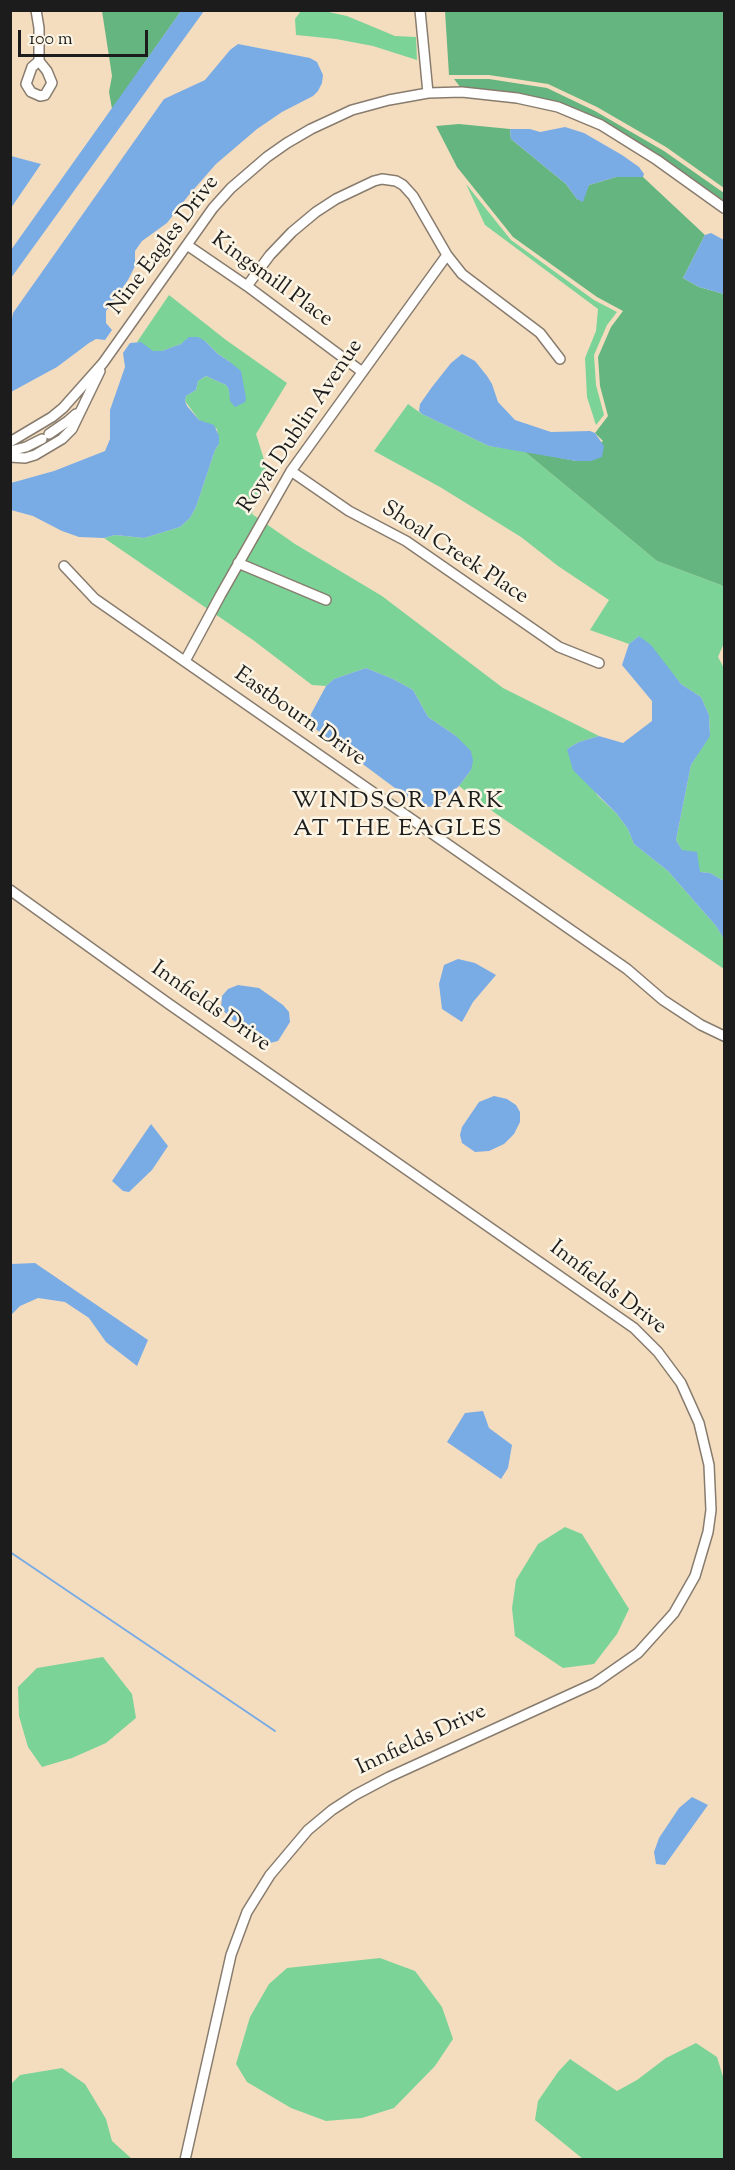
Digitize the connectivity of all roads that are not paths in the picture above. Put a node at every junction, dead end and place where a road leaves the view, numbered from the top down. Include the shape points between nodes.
1 (36, 10) edge
2 (420, 10) edge
3 (39, 61) dead end
4 (429, 93) junction
5 (724, 208) edge
6 (187, 244) junction
7 (447, 255) junction
8 (247, 286) junction
9 (560, 359) dead end
10 (103, 363) junction
11 (361, 371) junction
12 (84, 405) junction
13 (10, 442) edge
14 (10, 451) edge
15 (10, 457) edge
16 (291, 471) junction
17 (238, 563) junction
18 (64, 566) dead end
19 (326, 600) dead end
20 (185, 661) junction
21 (599, 663) dead end
22 (10, 890) edge
23 (724, 1036) edge
24 (185, 2160) edge

1 - 3 street
2 - 4 street
4 - 5 street, Nine Eagles Drive via 496,95 578,115 631,143
4 - 6 street, Nine Eagles Drive via 352,110 287,143 231,188
6 - 8 street, Kingsmill Place
6 - 10 street, Nine Eagles Drive
7 - 8 street via 413,196 396,181 382,179 316,212 291,232
7 - 9 street via 462,274 540,333
7 - 11 street, Royal Dublin Avenue
8 - 11 street, Kingsmill Place
10 - 12 street, Nine Eagles Drive
10 - 13 street, Nine Eagles Drive via 63,408
11 - 16 street, Royal Dublin Avenue
12 - 14 street, Nine Eagles Drive via 46,437
12 - 15 street, Nine Eagles Drive via 62,439 35,455
16 - 17 street, Royal Dublin Avenue
16 - 21 street, Shoal Creek Place via 349,511 406,542 559,647
17 - 19 street
17 - 20 street, Royal Dublin Avenue
18 - 20 street, Eastbourn Drive via 95,599
20 - 23 street, Eastbourn Drive via 627,969 677,1010
22 - 24 street, Innfields Drive via 634,1328 681,1383 699,1423 709,1465 711,1510 694,1576 674,1613 638,1653 595,1683 355,1795 332,1810 286,1852 247,1912 231,1955

